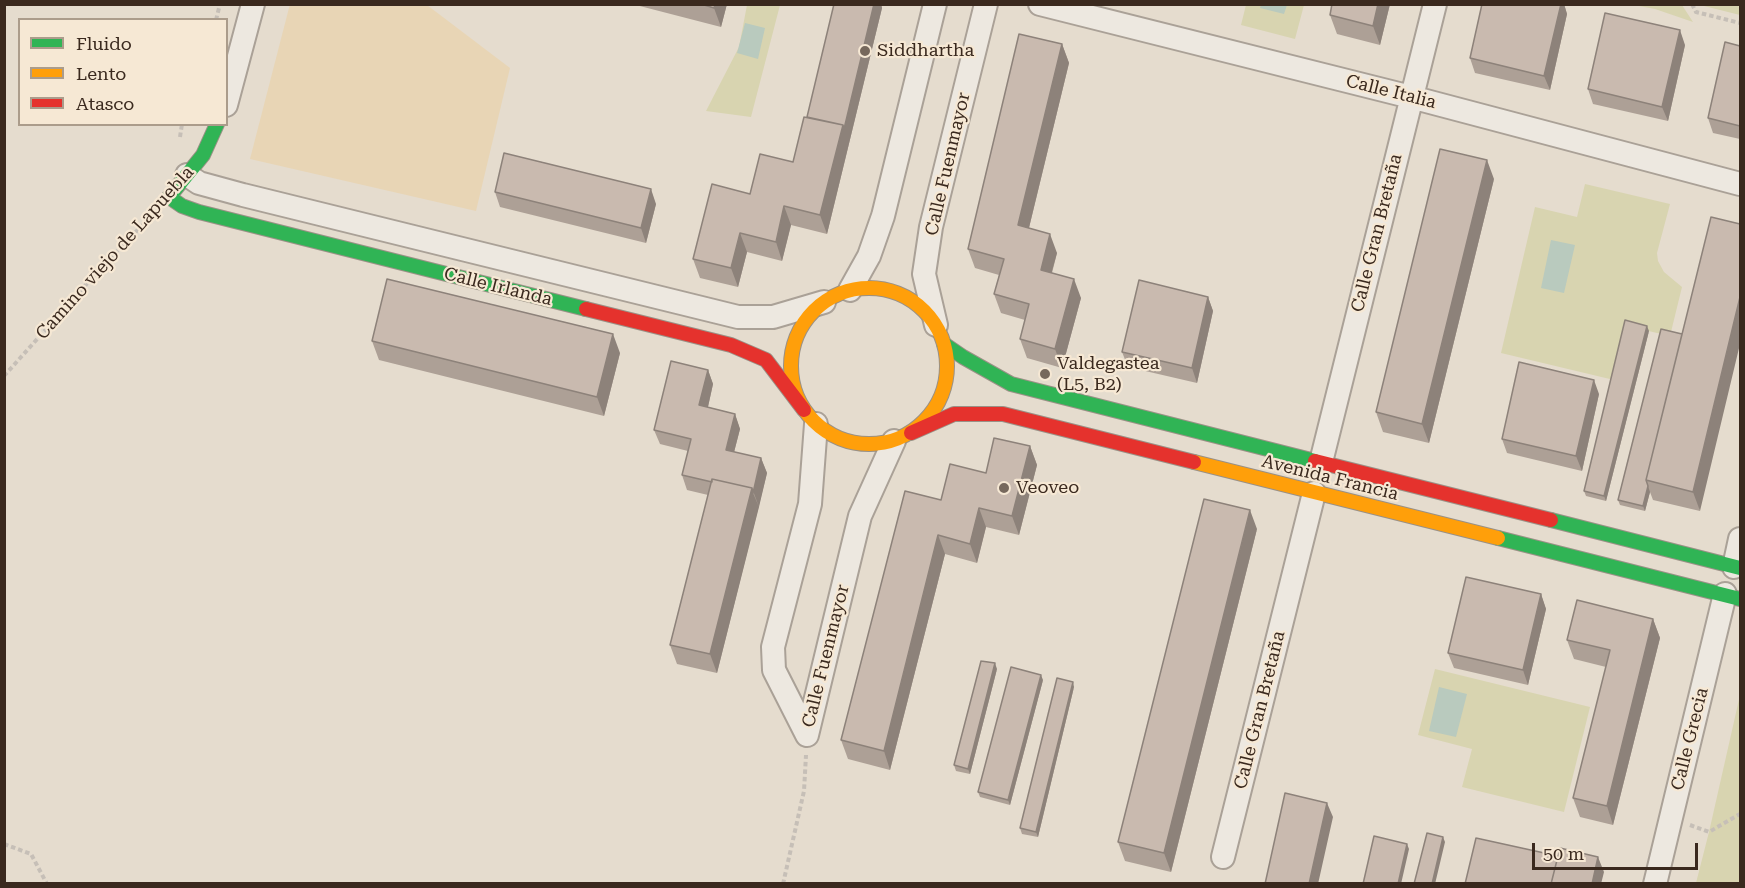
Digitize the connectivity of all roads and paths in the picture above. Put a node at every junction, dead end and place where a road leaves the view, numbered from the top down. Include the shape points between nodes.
1 (253, 4) edge
2 (935, 4) edge
3 (986, 4) edge
4 (1040, 4) edge
5 (1435, 4) edge
6 (1692, 4) edge
7 (1740, 23) edge
8 (1412, 97) junction
9 (228, 98) edge
10 (216, 126) edge
11 (187, 175) junction
12 (1740, 184) edge
13 (169, 197) junction
14 (850, 290) junction
15 (824, 302) junction
16 (940, 334) junction
17 (4, 376) edge
18 (810, 417) junction
19 (903, 437) junction
20 (1321, 462) junction
21 (1314, 493) junction
22 (1740, 538) edge
23 (1737, 568) edge
24 (1733, 597) edge
25 (807, 735) junction
26 (1740, 814) edge
27 (1670, 818) junction
28 (4, 844) edge
29 (1223, 857) dead end
30 (47, 884) edge
31 (783, 884) edge
32 (1654, 884) edge

1 - 9 street
2 - 14 street via 883,216 869,256
3 - 16 street, Calle Fuenmayor via 924,274
4 - 8 street, Calle Italia
5 - 8 street, Calle Gran Bretaña
6 - 7 path via 1696,12
8 - 12 street, Calle Italia
8 - 20 street, Calle Gran Bretaña
10 - 11 main road, Camino viejo de Lapuebla via 203,155
11 - 13 main road, Camino viejo de Lapuebla
11 - 15 street, Calle Irlanda via 199,183 243,195 738,317 773,318
13 - 17 path, Camino viejo de Lapuebla
13 - 18 main road, Calle Irlanda via 199,212 731,345 766,360
14 - 15 main road
14 - 16 main road via 874,288 898,293 920,306
15 - 18 main road via 803,324 792,352 792,383
16 - 19 main road via 948,369 943,394 930,416
16 - 20 main road, Avenida Francia via 963,357 1011,384
18 - 19 main road via 839,439 866,445
18 - 25 street, Calle Fuenmayor via 810,504 773,647 774,670
19 - 21 main road, Avenida Francia via 954,414 1003,414
19 - 25 street, Calle Fuenmayor via 860,516
20 - 23 main road, Avenida Francia
21 - 24 main road, Avenida Francia
21 - 29 street, Calle Gran Bretaña
22 - 23 street
24 - 27 street, Calle Grecia
25 - 31 path via 804,791
26 - 27 path via 1709,832
27 - 32 street, Calle Grecia
28 - 30 path via 31,854

